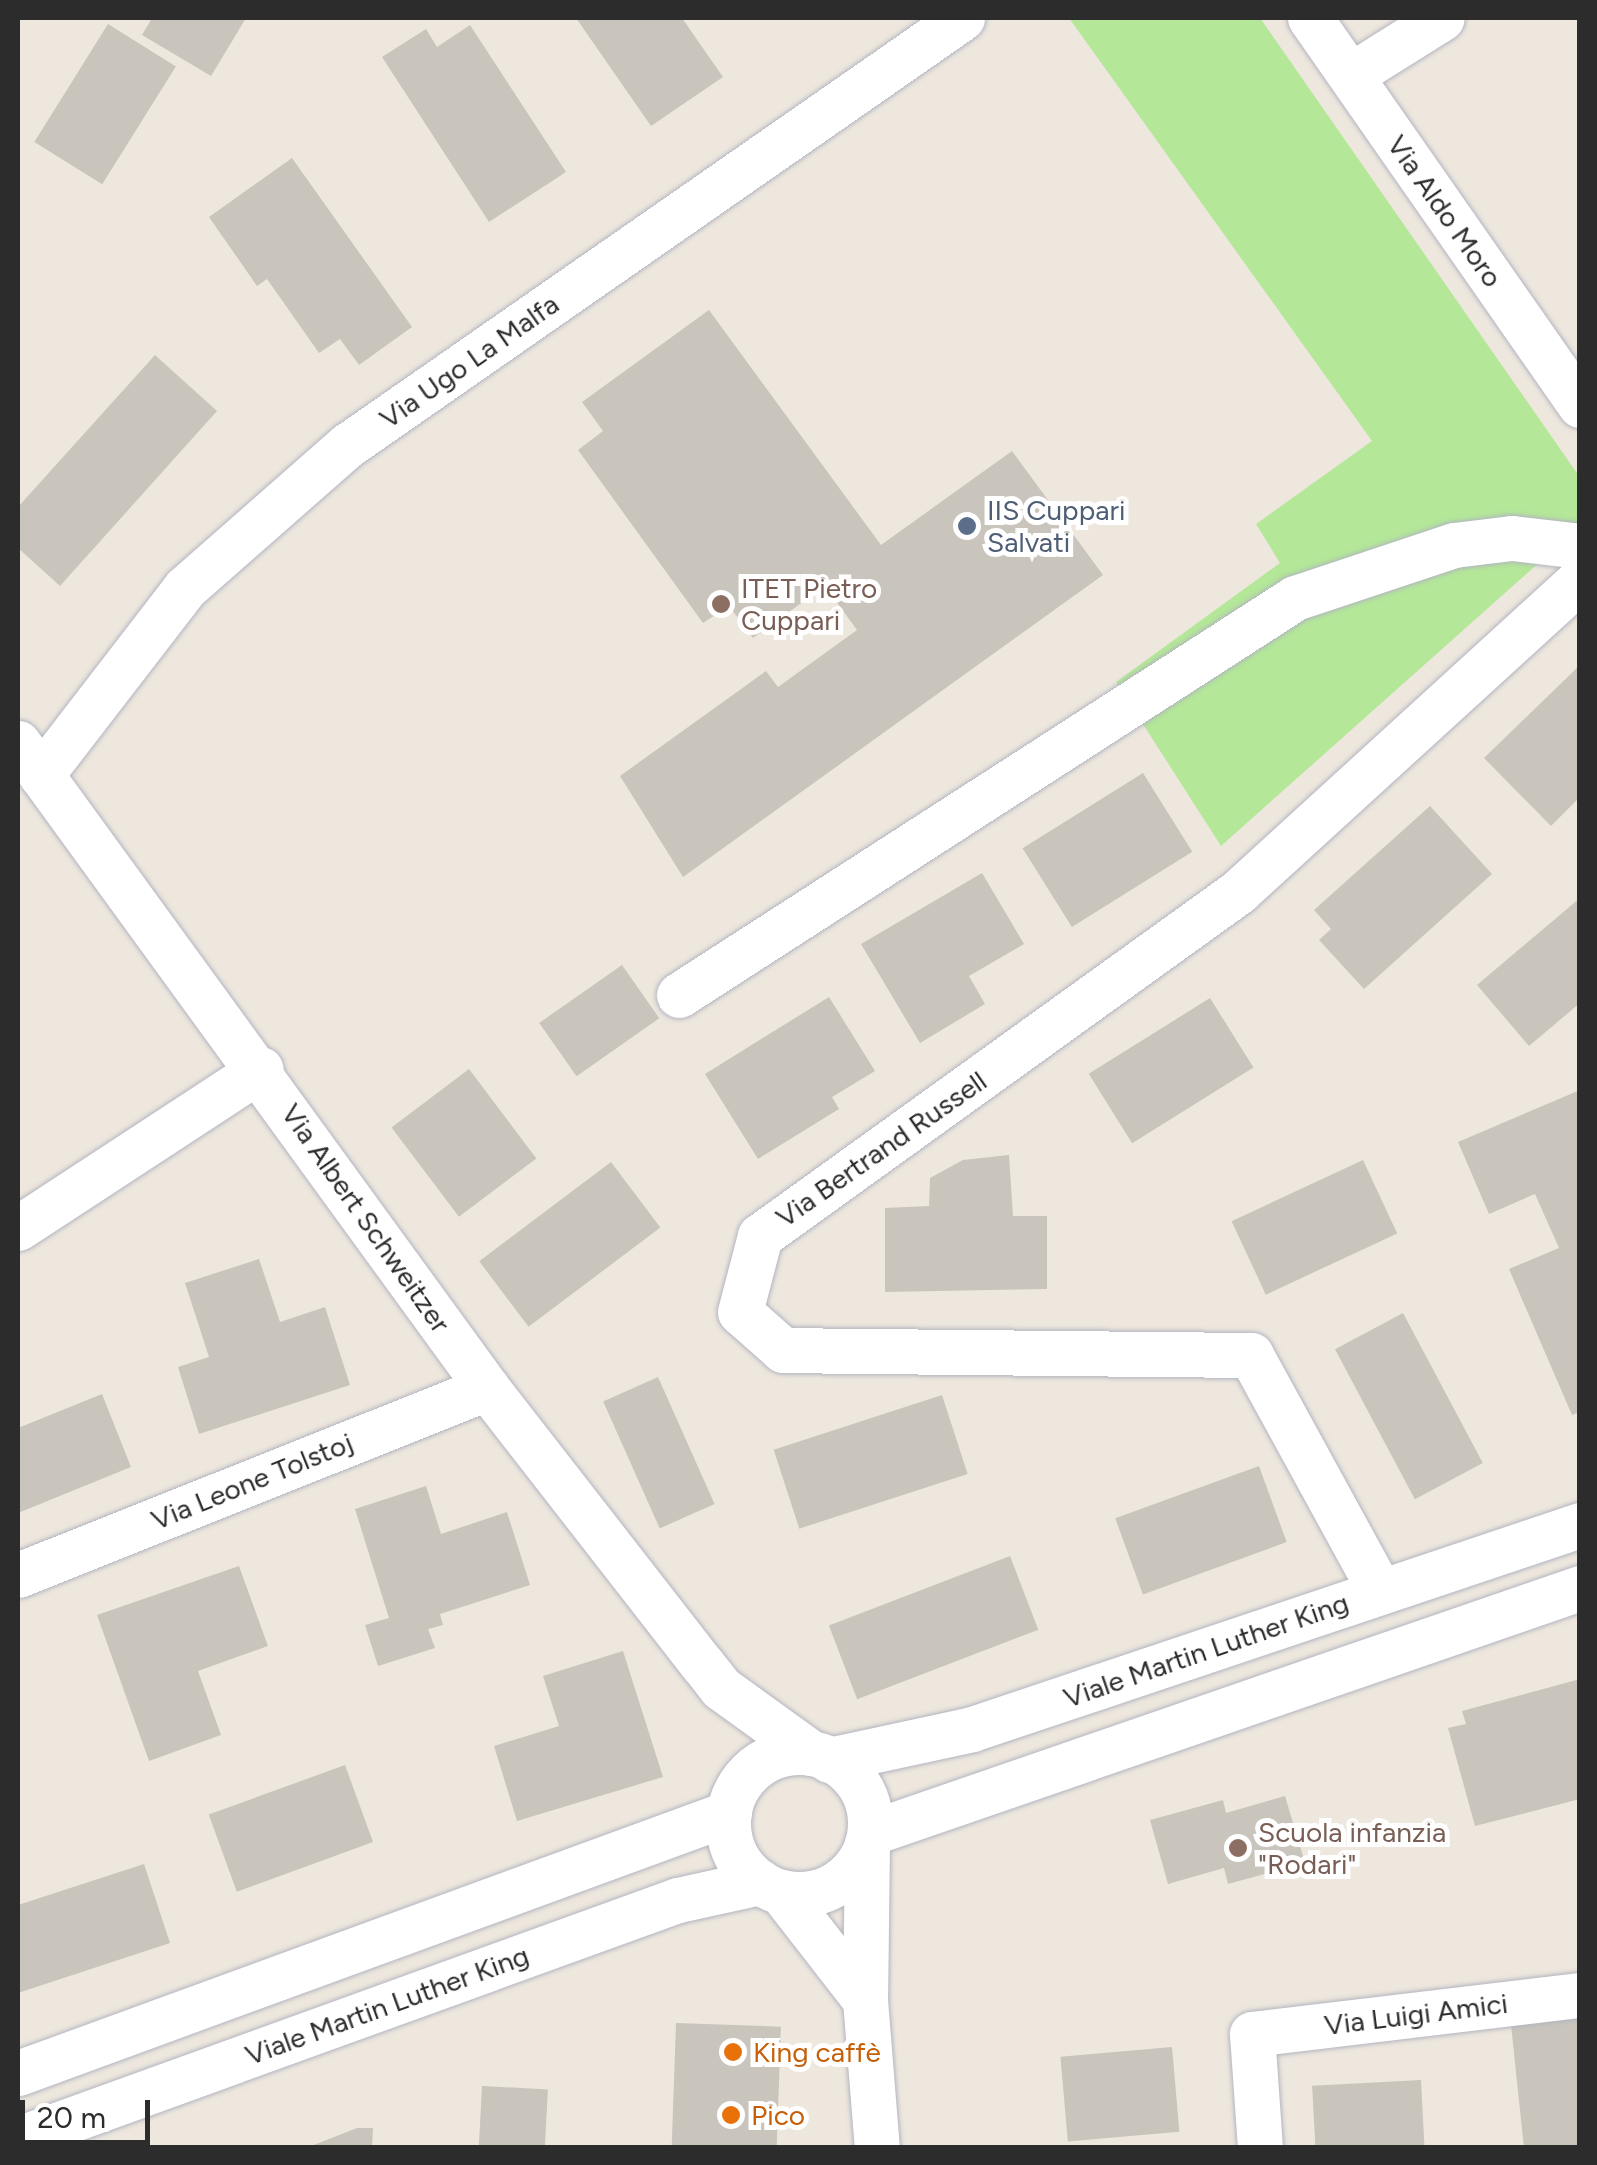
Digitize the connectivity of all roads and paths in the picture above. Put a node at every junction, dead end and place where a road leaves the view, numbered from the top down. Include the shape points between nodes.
1 (962, 18) edge
2 (1310, 18) edge
3 (1442, 18) edge
4 (1352, 75) junction
5 (1580, 405) edge
6 (1580, 546) edge
7 (1580, 580) edge
8 (29, 759) edge
9 (679, 996) dead end
10 (262, 1069) junction
11 (18, 1228) edge
12 (487, 1388) junction
13 (1580, 1525) edge
14 (18, 1575) edge
15 (1580, 1588) edge
16 (1380, 1591) junction
17 (722, 1688) junction
18 (820, 1756) junction
19 (732, 1802) junction
20 (868, 1838) junction
21 (771, 1887) junction
22 (1580, 1995) edge
23 (866, 2000) junction
24 (18, 2073) edge
25 (18, 2139) edge
26 (878, 2148) edge
27 (1260, 2148) edge

1 - 8 street, Via Ugo La Malfa via 348,445 185,588
2 - 4 street, Via Aldo Moro
3 - 4 street
4 - 5 street, Via Aldo Moro
6 - 9 street via 1512,538 1454,545 1295,598
7 - 16 street, Via Bertrand Russell via 1238,892 760,1236 740,1312 783,1350 1251,1355
8 - 10 street, Via Albert Schweitzer
10 - 11 street
10 - 12 street, Via Albert Schweitzer
12 - 14 street, Via Leone Tolstoj
12 - 17 street, Via Albert Schweitzer
13 - 16 street, Viale Martin Luther King
15 - 20 street
16 - 18 street, Viale Martin Luther King via 972,1729
17 - 18 street, Via Albert Schweitzer
17 - 19 street, Via Albert Schweitzer via 741,1755
18 - 19 street, Viale Martin Luther King via 767,1760
18 - 20 street via 866,1798
19 - 21 street via 734,1852
19 - 24 street, Viale Martin Luther King
20 - 21 street, Viale Martin Luther King via 844,1878 803,1894
20 - 23 street
21 - 23 street
21 - 25 street, Viale Martin Luther King via 678,1900
22 - 27 street, Via Luigi Amici via 1252,2034
23 - 26 street

